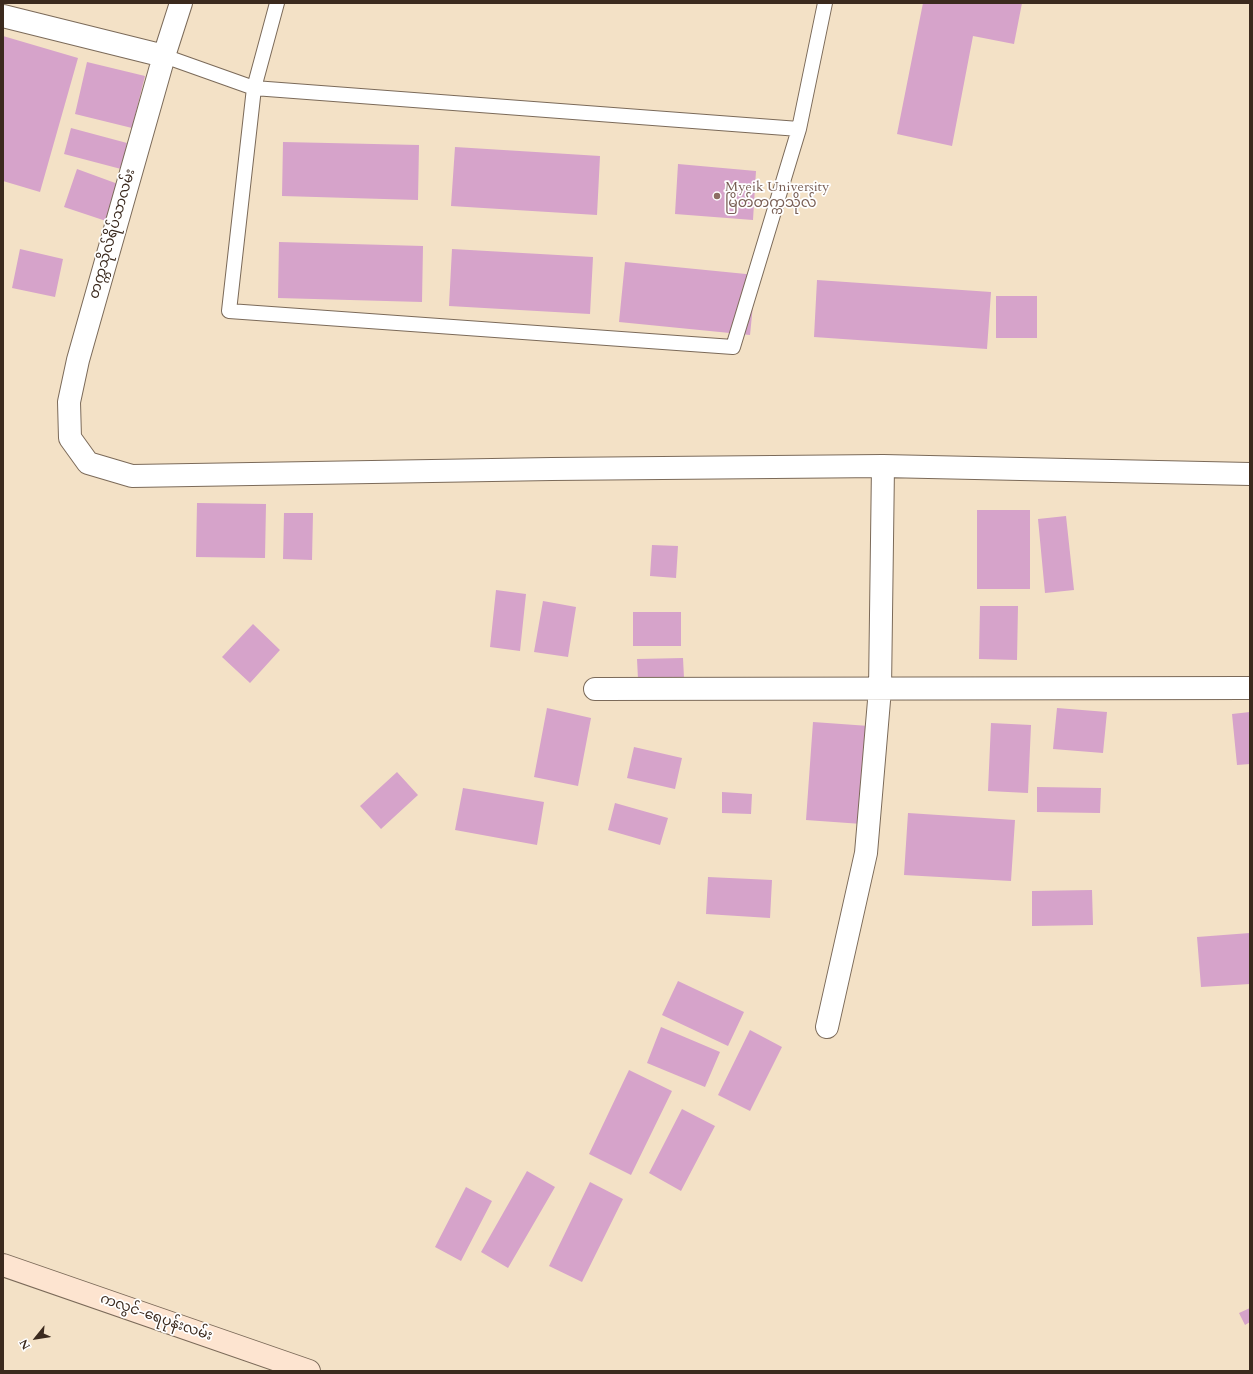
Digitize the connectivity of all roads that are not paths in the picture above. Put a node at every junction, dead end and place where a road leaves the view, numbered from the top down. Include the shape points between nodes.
1 (181, 3) edge
2 (277, 3) edge
3 (825, 3) edge
4 (3, 16) edge
5 (164, 56) junction
6 (254, 88) junction
7 (799, 129) junction
8 (883, 466) junction
9 (1250, 474) edge
10 (880, 688) junction
11 (1250, 688) edge
12 (595, 689) dead end
13 (827, 1026) dead end
14 (3, 1266) edge
15 (309, 1371) edge

1 - 5 street, တက္ကသိုလ်ရိပ်သာလမ်း
2 - 6 lane
3 - 7 lane
4 - 5 street
5 - 6 lane
5 - 8 street, တက္ကသိုလ်ရိပ်သာလမ်း via 78,360 69,402 70,438 88,464 132,476
6 - 7 lane
6 - 7 lane via 229,311 733,348
8 - 9 street
8 - 10 street
10 - 11 street
10 - 12 street
10 - 13 street via 866,853
14 - 15 street, ကလွင်-ရေပုန်းလမ်း

